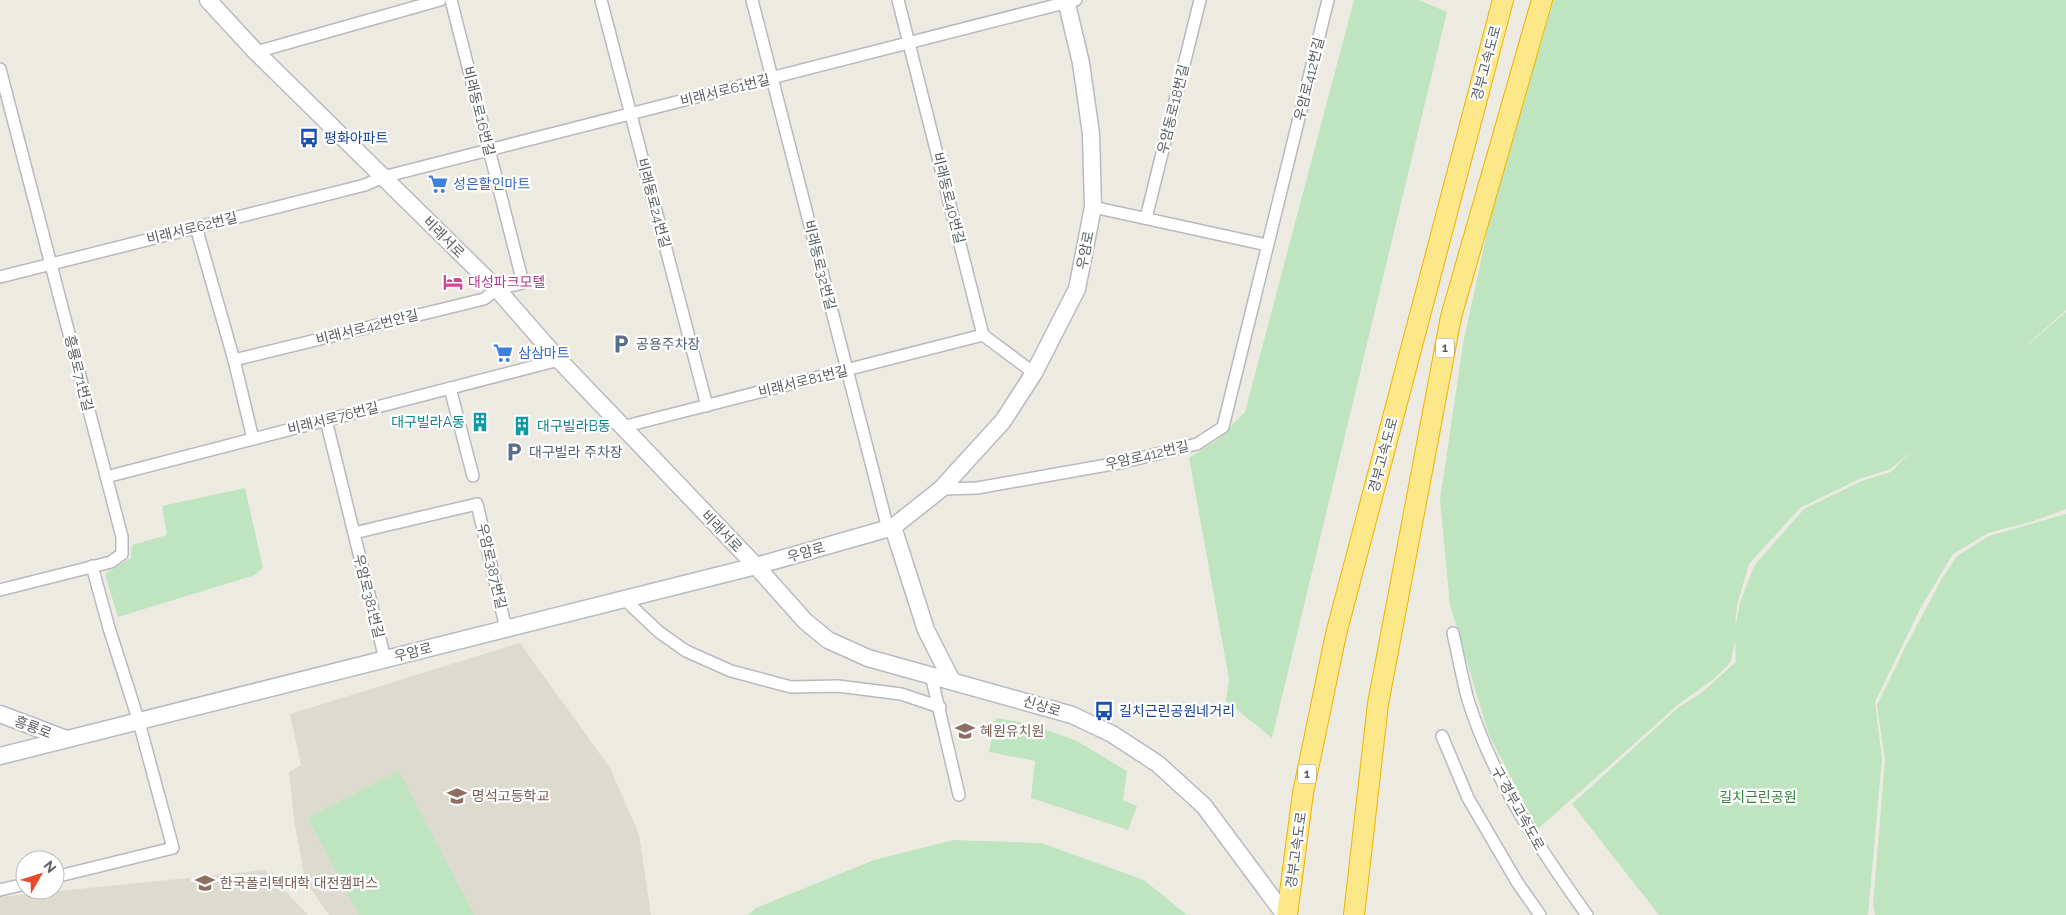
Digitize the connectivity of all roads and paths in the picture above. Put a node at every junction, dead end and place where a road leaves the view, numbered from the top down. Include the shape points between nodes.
1 (208, 0) edge
2 (440, 0) edge
3 (451, 0) edge
4 (752, 0) edge
5 (898, 0) edge
6 (1200, 0) edge
7 (1328, 0) edge
8 (1503, 0) edge
9 (1542, 0) edge
10 (603, 1) edge
11 (1070, 1) edge
12 (909, 43) junction
13 (256, 52) junction
14 (0, 69) edge
15 (772, 78) junction
16 (630, 114) junction
17 (489, 150) junction
18 (383, 177) junction
19 (1093, 207) junction
20 (1146, 218) junction
21 (196, 227) junction
22 (1267, 245) junction
23 (51, 263) junction
24 (0, 277) edge
25 (497, 290) junction
26 (983, 335) junction
27 (234, 360) junction
28 (559, 360) junction
29 (847, 370) junction
30 (1034, 373) junction
31 (450, 388) junction
32 (707, 406) junction
33 (326, 420) junction
34 (622, 427) junction
35 (253, 439) junction
36 (106, 476) junction
37 (473, 476) dead end
38 (942, 489) junction
39 (891, 528) junction
40 (354, 533) junction
41 (92, 566) junction
42 (756, 566) junction
43 (0, 590) edge
44 (624, 599) junction
45 (506, 629) junction
46 (1454, 633) dead end
47 (385, 659) junction
48 (932, 675) junction
49 (952, 681) junction
50 (940, 707) junction
51 (0, 714) edge
52 (139, 722) junction
53 (1442, 736) dead end
54 (66, 739) junction
55 (0, 756) edge
56 (959, 795) dead end
57 (65, 874) edge
58 (15, 886) edge
59 (0, 890) edge
60 (1286, 915) edge
61 (1354, 915) edge
62 (1540, 915) edge
63 (1586, 915) edge

1 - 13 main road, 비래서로
2 - 13 street
3 - 17 street, 비래동로16번길
4 - 15 street, 비래동로32번길
5 - 12 street, 비래동로40번길
6 - 20 street, 우암동로18번길
7 - 22 street, 우암로412번길
8 - 60 highway, 경부고속도로 / 1 via 1336,634 1303,793
9 - 61 highway, 1 via 1451,317 1378,704
10 - 16 street, 비래동로24번길
11 - 12 street, 비래서로61번길
11 - 19 main road, 우암로 via 1091,134
12 - 15 street, 비래서로61번길
12 - 26 street, 비래동로40번길
13 - 18 main road, 비래서로
14 - 23 street, 흥룡로71번길
15 - 16 street, 비래서로61번길
15 - 29 street, 비래동로32번길
16 - 17 street, 비래서로61번길
16 - 32 street, 비래동로24번길
17 - 18 street, 비래서로61번길
17 - 25 street, 비래동로16번길 via 523,283
18 - 21 street, 비래서로62번길 via 365,185
18 - 25 main road, 비래서로
19 - 20 street
19 - 30 main road, 우암로 via 1077,289
20 - 22 street
21 - 23 street, 비래서로62번길
21 - 27 street
22 - 38 street, 우암로412번길 via 1223,427 1197,444 1124,462 977,488
23 - 24 street, 비래서로62번길
23 - 36 street, 흥룡로71번길
25 - 27 street, 비래서로42번안길 via 484,299
25 - 28 main road, 비래서로
26 - 29 street, 비래서로81번길
26 - 30 street
27 - 35 street
28 - 31 street, 비래서로76번길
28 - 34 main road, 비래서로
29 - 32 street, 비래서로81번길
29 - 39 street, 비래동로32번길
30 - 38 main road, 우암로 via 1003,421
31 - 33 street, 비래서로76번길
31 - 37 street
32 - 34 street, 비래서로81번길
33 - 35 street, 비래서로76번길
33 - 40 street, 우암로381번길
34 - 42 main road, 비래서로
35 - 36 street, 비래서로76번길
36 - 41 street, 흥룡로71번길 via 122,536 122,554 111,562
38 - 39 main road, 우암로
39 - 42 main road, 우암로
39 - 49 main road via 926,630
40 - 45 street, 우암로387번길 via 477,504
40 - 47 street, 우암로381번길
41 - 43 street, 흥룡로71번길
41 - 52 street
42 - 44 main road, 우암로
42 - 48 main road, 신상로 via 805,621 828,640 868,658
44 - 45 main road, 우암로
44 - 50 street via 659,632 686,651 731,671 791,687 838,686 901,694
45 - 47 main road, 우암로
46 - 63 street, 구 경부고속도로 via 1468,700 1494,766 1545,857
47 - 52 main road, 우암로
48 - 49 main road, 신상로
48 - 50 street
49 - 60 main road, 신상로 via 1072,715 1112,734 1158,764 1204,806
50 - 56 street
51 - 54 main road, 흥룡로
52 - 54 main road, 우암로
52 - 57 street via 173,848
53 - 62 street via 1468,798 1516,882
54 - 55 main road, 우암로
58 - 59 street

